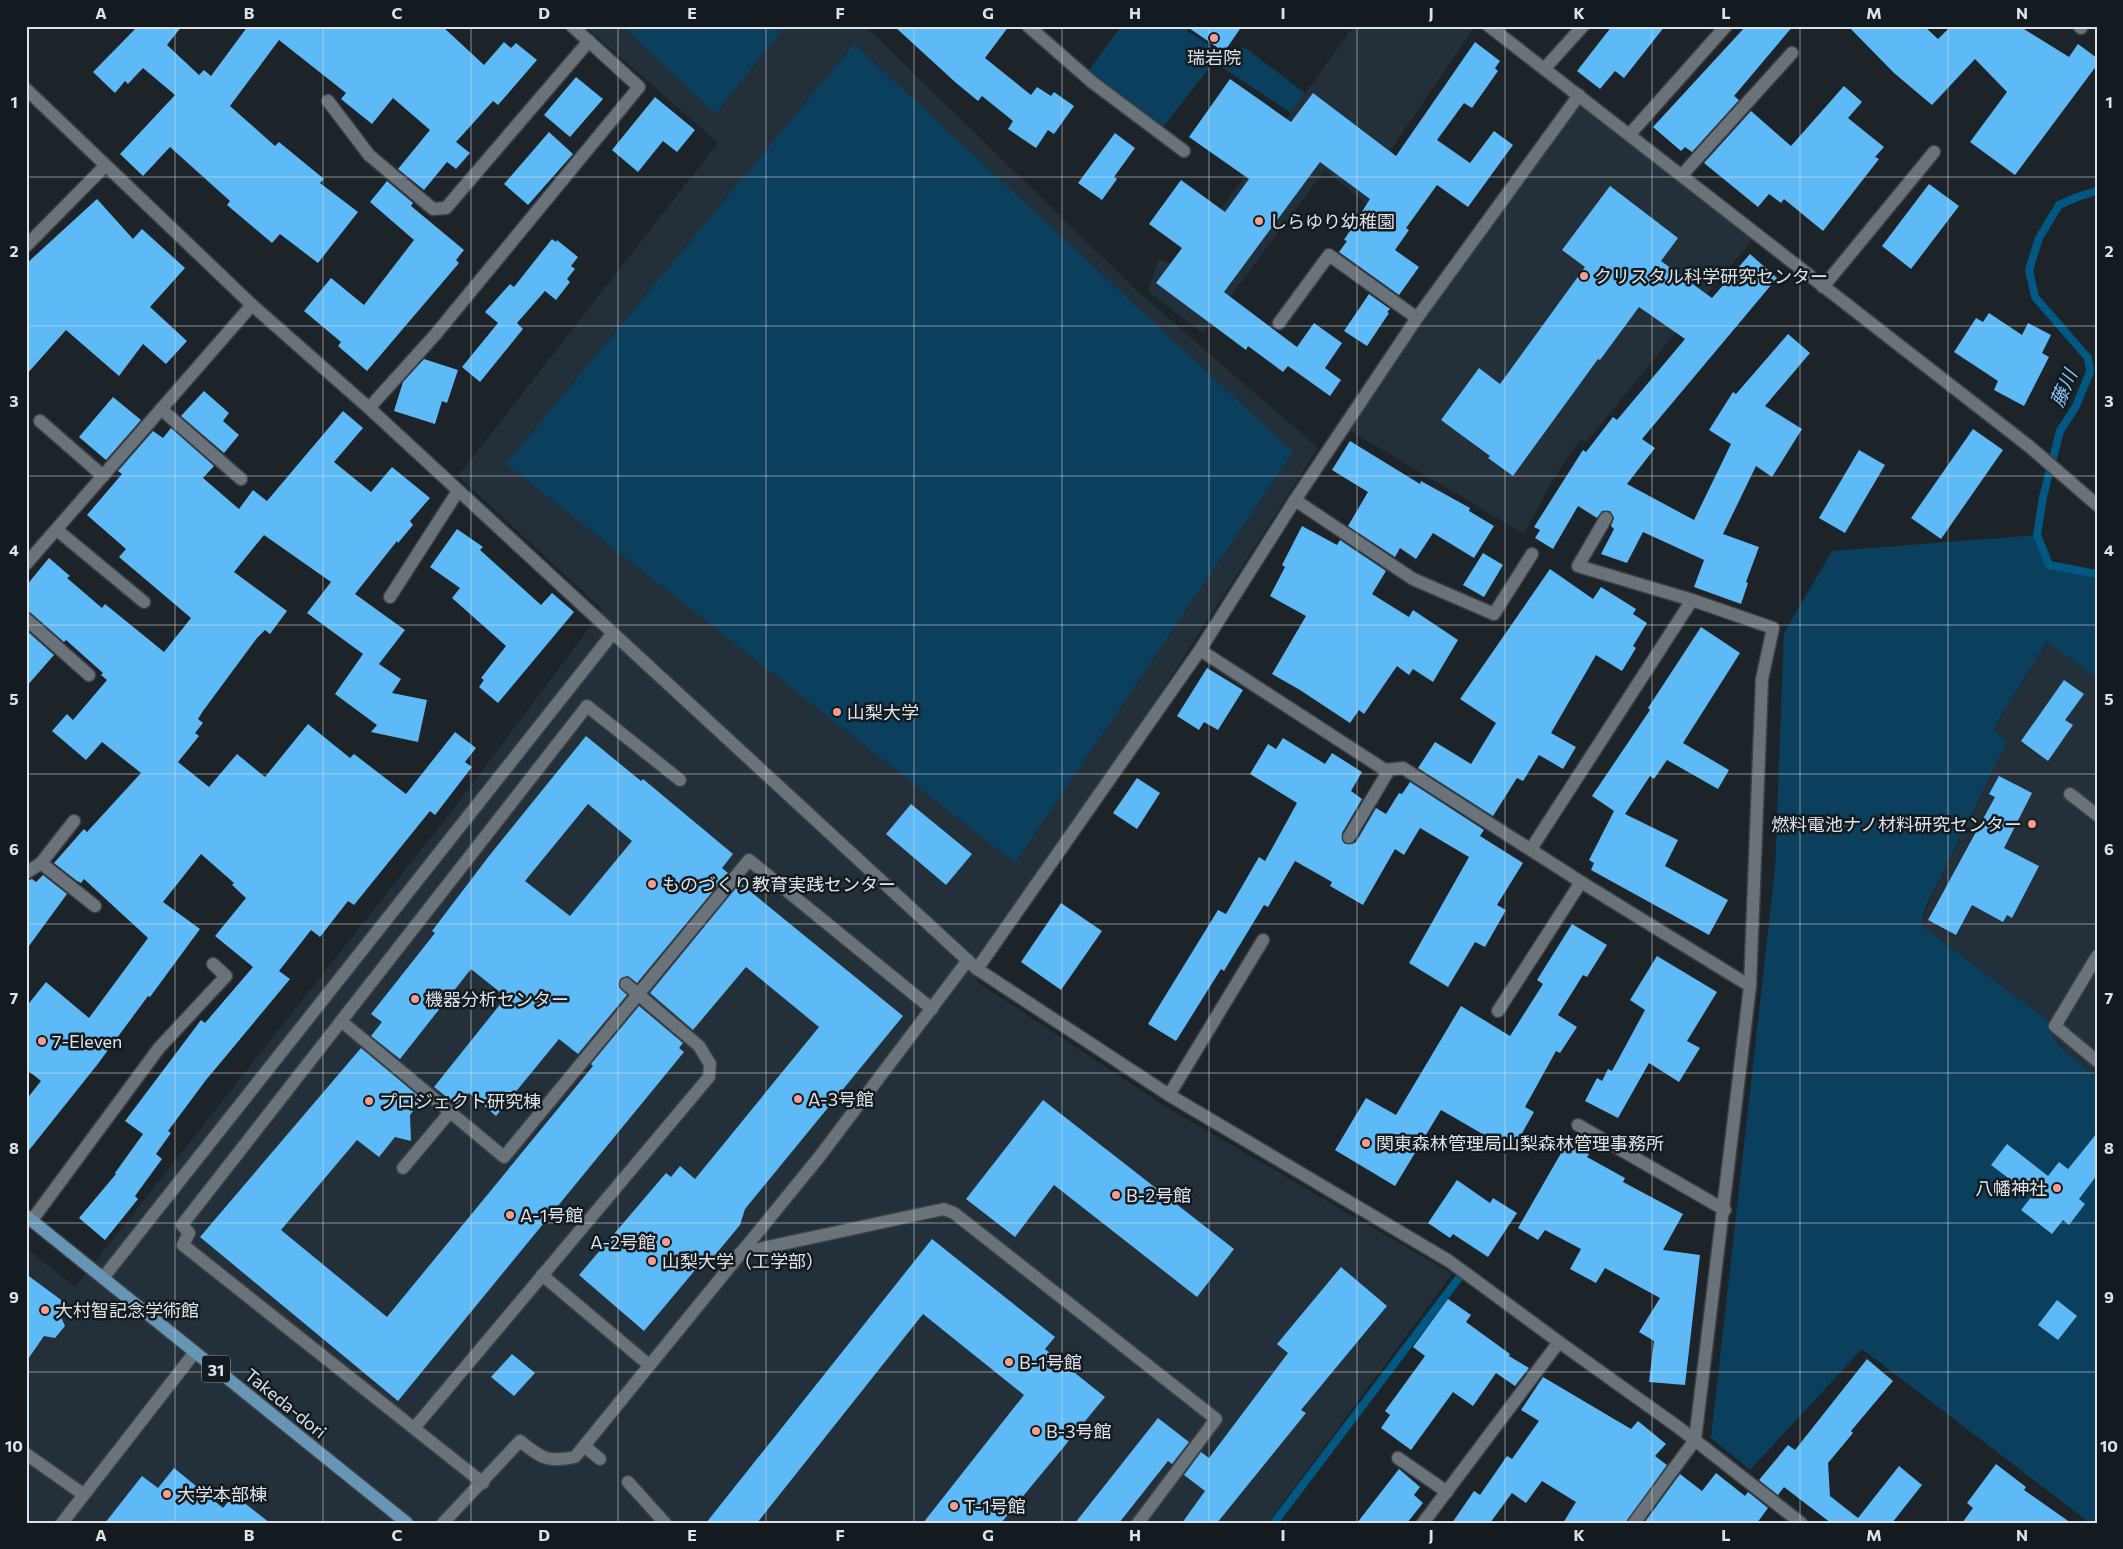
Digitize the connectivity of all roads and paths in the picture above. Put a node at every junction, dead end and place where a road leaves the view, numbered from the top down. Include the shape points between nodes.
1 (572, 26) edge
2 (1028, 26) edge
3 (1489, 26) edge
4 (1583, 26) edge
5 (1726, 26) edge
6 (589, 41) junction
7 (1792, 52) dead end
8 (1545, 68) junction
9 (26, 89) edge
10 (1579, 94) junction
11 (328, 101) dead end
12 (1630, 134) junction
13 (1184, 151) dead end
14 (1934, 152) dead end
15 (105, 166) junction
16 (1682, 175) junction
17 (26, 246) edge
18 (1823, 287) junction
19 (252, 305) junction
20 (1416, 318) junction
21 (1279, 323) dead end
22 (369, 408) junction
23 (161, 409) junction
24 (40, 421) dead end
25 (104, 476) junction
26 (242, 479) dead end
27 (458, 491) junction
28 (1295, 500) junction
29 (2097, 505) edge
30 (1606, 518) dead end
31 (57, 530) junction
32 (1532, 554) dead end
33 (26, 564) edge
34 (390, 597) dead end
35 (1692, 600) junction
36 (144, 602) dead end
37 (26, 619) edge
38 (613, 633) junction
39 (1200, 650) junction
40 (90, 675) dead end
41 (1389, 770) junction
42 (680, 780) dead end
43 (2070, 794) dead end
44 (2097, 814) edge
45 (74, 821) dead end
46 (1349, 837) dead end
47 (1531, 849) junction
48 (41, 863) junction
49 (26, 873) edge
50 (1581, 882) junction
51 (95, 906) dead end
52 (1263, 940) dead end
53 (2097, 956) edge
54 (213, 964) dead end
55 (973, 964) junction
56 (626, 984) dead end
57 (1750, 986) junction
58 (639, 994) junction
59 (932, 1009) junction
60 (1498, 1011) dead end
61 (341, 1021) junction
62 (2097, 1061) edge
63 (1169, 1095) junction
64 (450, 1112) junction
65 (1578, 1125) dead end
66 (403, 1168) dead end
67 (1724, 1210) junction
68 (29, 1218) edge
69 (740, 1253) junction
70 (542, 1275) junction
71 (103, 1278) junction
72 (1558, 1342) junction
73 (195, 1352) junction
74 (649, 1365) junction
75 (415, 1427) junction
76 (1696, 1440) junction
77 (584, 1446) junction
78 (26, 1454) edge
79 (1398, 1458) dead end
80 (600, 1459) dead end
81 (628, 1482) dead end
82 (483, 1483) junction
83 (1447, 1492) junction
84 (83, 1494) junction
85 (62, 1523) edge
86 (407, 1523) edge
87 (444, 1523) edge
88 (665, 1523) edge
89 (1138, 1523) edge
90 (1424, 1523) edge
91 (1634, 1523) edge
92 (1801, 1523) edge

1 - 6 street
2 - 13 street via 1092,82
3 - 8 street
4 - 8 street
5 - 12 street
6 - 11 street via 446,208 433,209 369,155
6 - 22 street via 639,87 436,335
7 - 16 street
8 - 10 street
9 - 15 street
10 - 12 street
10 - 20 street
12 - 16 street
14 - 18 street
15 - 17 street
15 - 19 street
16 - 18 street
18 - 29 street via 2030,447
19 - 22 street
19 - 23 street
20 - 21 street via 1328,255
20 - 28 street
22 - 27 street
23 - 25 street
23 - 26 street
24 - 25 street
25 - 31 street
27 - 34 street
27 - 38 street
28 - 32 street via 1413,578 1494,614
28 - 39 street
30 - 35 street via 1578,566
31 - 33 street
31 - 36 street
35 - 47 street
35 - 57 street via 1774,628 1762,679
37 - 40 street
38 - 55 street
38 - 71 street
39 - 41 street
39 - 55 street
41 - 46 street
41 - 47 street via 1403,768
42 - 61 street via 587,706
43 - 44 street
45 - 48 street
47 - 50 street
48 - 49 street
48 - 51 street
50 - 57 street
50 - 60 street
52 - 63 street
53 - 62 street via 2055,1026
54 - 68 street via 226,976 159,1048
55 - 59 street
55 - 63 street
56 - 58 street
57 - 67 street
58 - 59 street via 749,860
58 - 64 street via 504,1157
58 - 70 street via 699,1046 710,1064 709,1077
59 - 69 street via 820,1156
61 - 64 street
61 - 75 street via 182,1225 189,1233 183,1245
63 - 72 street via 1449,1261
64 - 66 street
65 - 67 street
67 - 76 street
68 - 71 main road, Takeda-dori / 31
69 - 74 street
69 - 89 street via 944,1209 954,1213 1216,1419
70 - 74 street
70 - 75 street
71 - 73 main road, Takeda-dori / 31
72 - 76 street
72 - 83 street
73 - 84 street
73 - 86 main road, Takeda-dori / 31
74 - 77 street
75 - 82 street
76 - 91 street
76 - 92 street
77 - 80 street
77 - 82 street via 575,1456 559,1460 541,1458 520,1441
78 - 84 street
79 - 83 street
81 - 88 street
82 - 87 street
83 - 90 street
84 - 85 street

